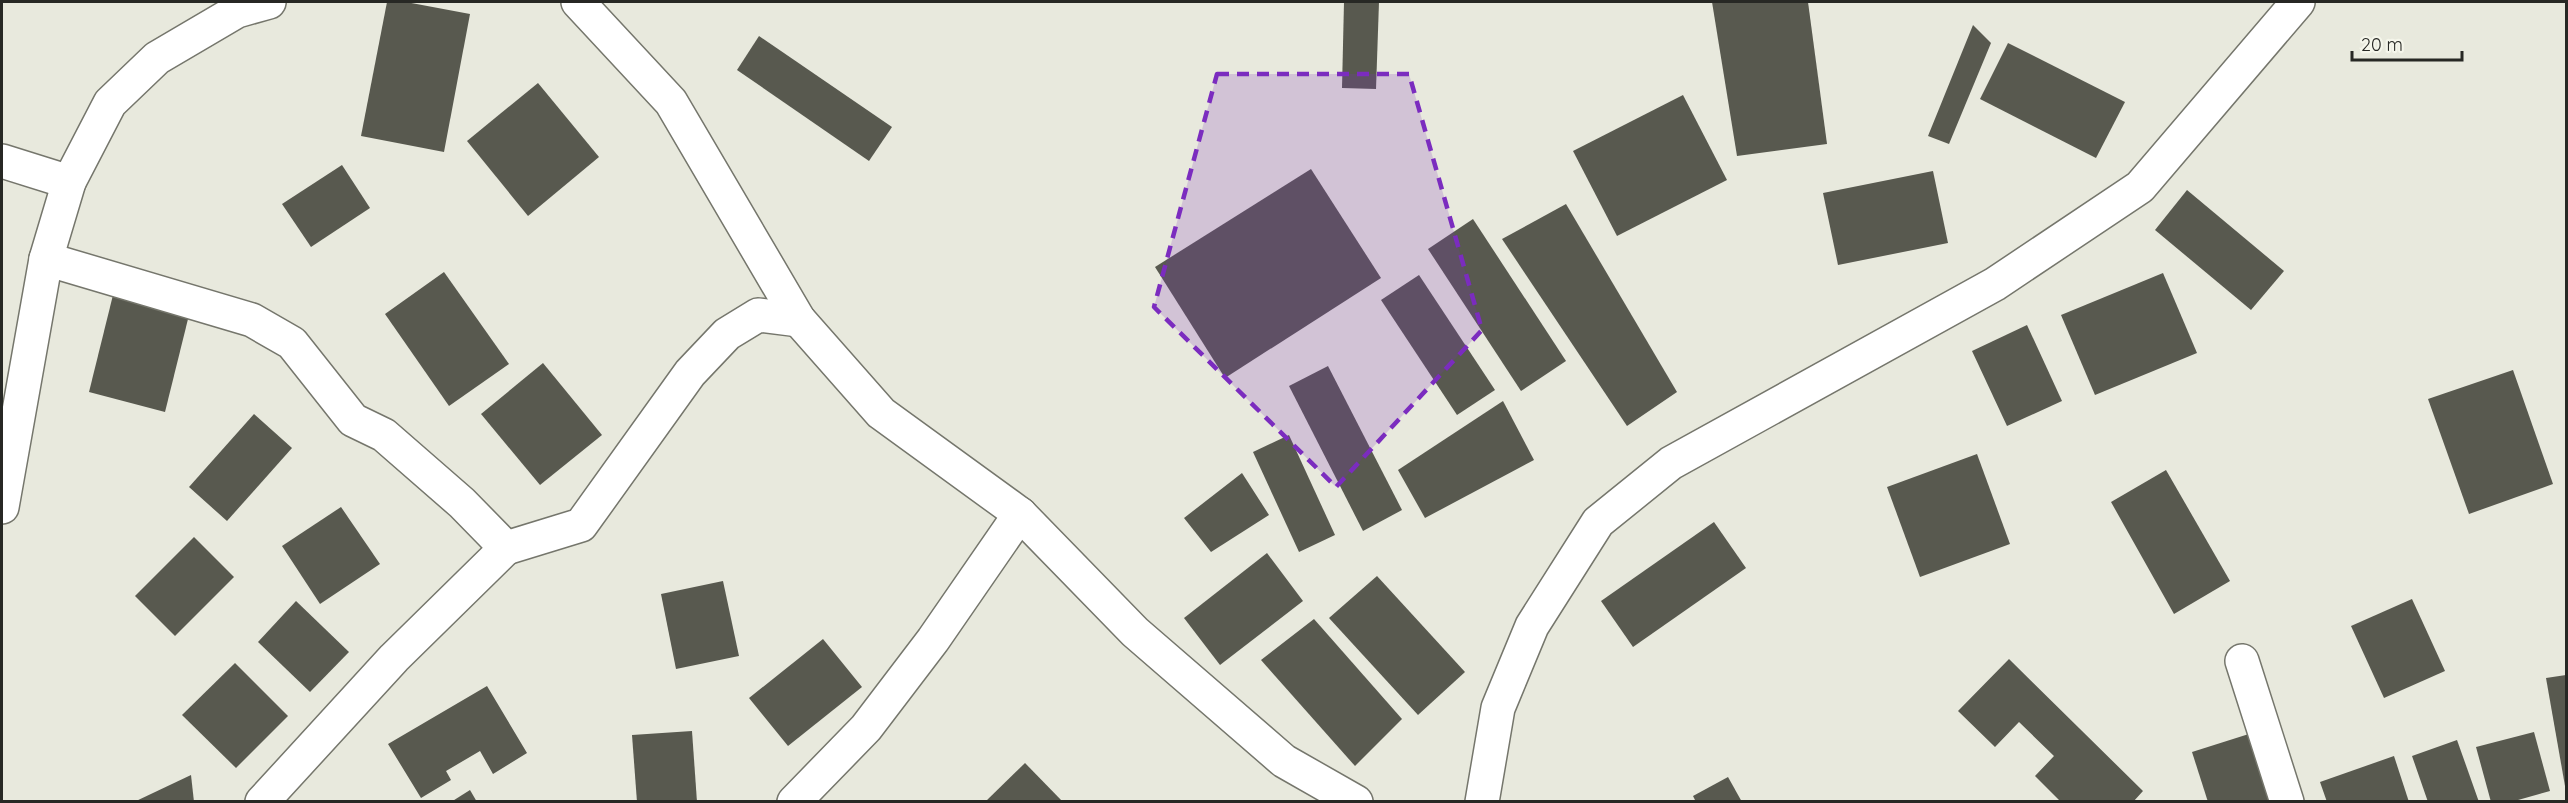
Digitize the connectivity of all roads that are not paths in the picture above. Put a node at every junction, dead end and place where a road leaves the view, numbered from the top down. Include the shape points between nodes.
1 (269, 2) edge
2 (578, 2) edge
3 (2298, 2) edge
4 (2, 161) edge
5 (69, 182) junction
6 (46, 259) junction
7 (800, 320) junction
8 (2, 507) edge
9 (1020, 514) junction
10 (506, 548) junction
11 (2242, 661) dead end
12 (262, 801) edge
13 (794, 801) edge
14 (1356, 801) edge
15 (1482, 801) edge
16 (2287, 801) edge

1 - 5 street via 237,11 157,58 110,103
2 - 7 street via 671,102
3 - 15 street via 2140,187 1995,284 1671,463 1598,522 1533,626 1498,708
4 - 5 street
5 - 6 street
6 - 8 street
6 - 10 street via 252,320 292,343 353,420 384,435 462,503
7 - 9 street via 881,413
7 - 10 street via 758,315 727,334 690,373 581,525
9 - 13 street via 866,728
9 - 14 street via 1135,632 1284,760
10 - 12 street via 394,658
11 - 16 street

